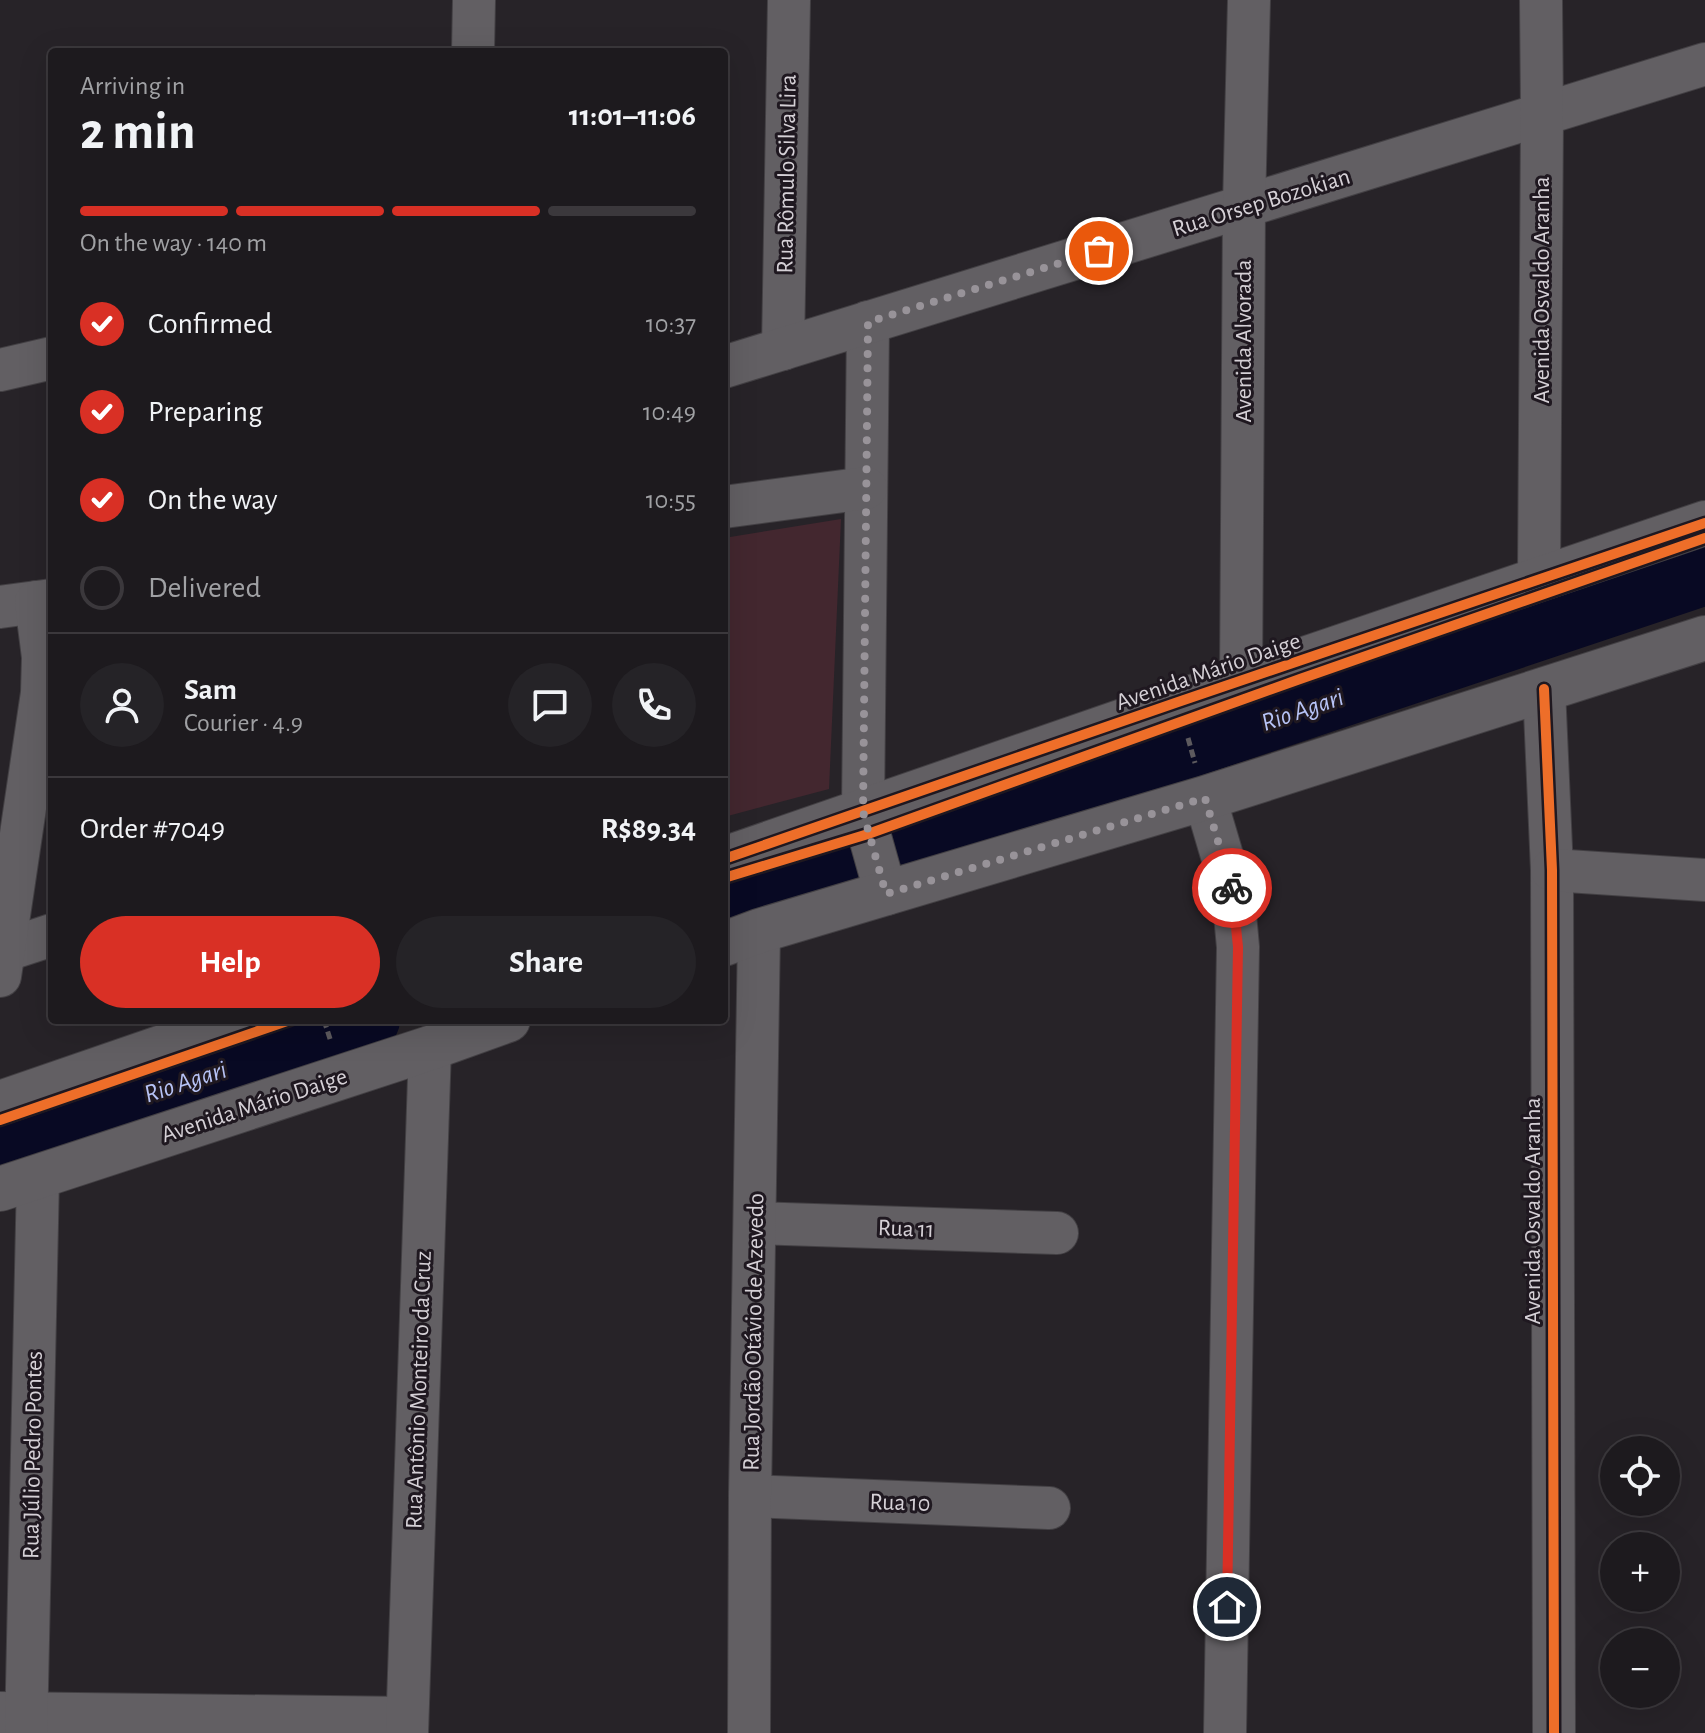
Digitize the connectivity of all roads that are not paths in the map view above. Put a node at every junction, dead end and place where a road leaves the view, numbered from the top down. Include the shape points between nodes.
1 (474, 0) edge
2 (789, 0) edge
3 (1249, 0) edge
4 (1541, 0) edge
5 (473, 48) edge
6 (1705, 64) edge
7 (1542, 115) junction
8 (1244, 207) junction
9 (868, 322) junction
10 (783, 349) junction
11 (48, 359) edge
12 (1, 365) edge
13 (728, 366) edge
14 (866, 488) junction
15 (728, 506) edge
16 (1705, 523) edge
17 (1539, 579) junction
18 (29, 603) edge
19 (1705, 638) edge
20 (1241, 682) junction
21 (1544, 689) junction
22 (40, 780) edge
23 (1205, 798) junction
24 (863, 812) junction
25 (728, 858) edge
26 (1552, 870) junction
27 (1705, 880) edge
28 (886, 894) junction
29 (48, 937) edge
30 (742, 938) edge
31 (2, 963) edge
32 (229, 1024) edge
33 (497, 1024) edge
34 (430, 1048) junction
35 (0, 1103) edge
36 (19, 1183) edge
37 (755, 1223) junction
38 (1057, 1233) dead end
39 (750, 1496) junction
40 (1049, 1508) dead end
41 (17, 1719) edge
42 (407, 1726) edge
43 (749, 1733) edge
44 (1225, 1733) edge
45 (1554, 1733) edge

1 - 5 street
2 - 10 street, Rua Rômulo Silva Lira
3 - 8 street, Avenida Alvorada
4 - 7 street, Avenida Osvaldo Aranha
6 - 7 street, Rua Orsep Bozokian
7 - 8 street, Rua Orsep Bozokian
7 - 17 street, Avenida Osvaldo Aranha
8 - 9 street, Rua Orsep Bozokian
8 - 20 street, Avenida Alvorada
9 - 10 street, Rua Orsep Bozokian
9 - 14 street
10 - 13 street, Rua Orsep Bozokian
11 - 12 street
14 - 15 street
14 - 24 street
16 - 17 street, Avenida Mário Daige
17 - 20 street, Avenida Mário Daige
18 - 22 street via 43,657
19 - 21 street
20 - 24 street, Avenida Mário Daige
21 - 23 street
21 - 26 street, Avenida Osvaldo Aranha
22 - 31 street
23 - 28 street
23 - 44 street via 1233,893 1238,947
24 - 25 street, Avenida Mário Daige
24 - 28 street
26 - 27 street
26 - 45 street, Avenida Osvaldo Aranha
28 - 30 street
29 - 31 street
30 - 37 street, Rua Jordão Otávio de Azevedo
32 - 35 street
33 - 34 street, Avenida Mário Daige
34 - 36 street, Avenida Mário Daige
34 - 42 street, Rua Antônio Monteiro da Cruz
36 - 41 street, Rua Júlio Pedro Pontes
37 - 38 street, Rua 11
37 - 39 street, Rua Jordão Otávio de Azevedo
39 - 40 street, Rua 10
39 - 43 street, Rua Jordão Otávio de Azevedo
41 - 42 street

